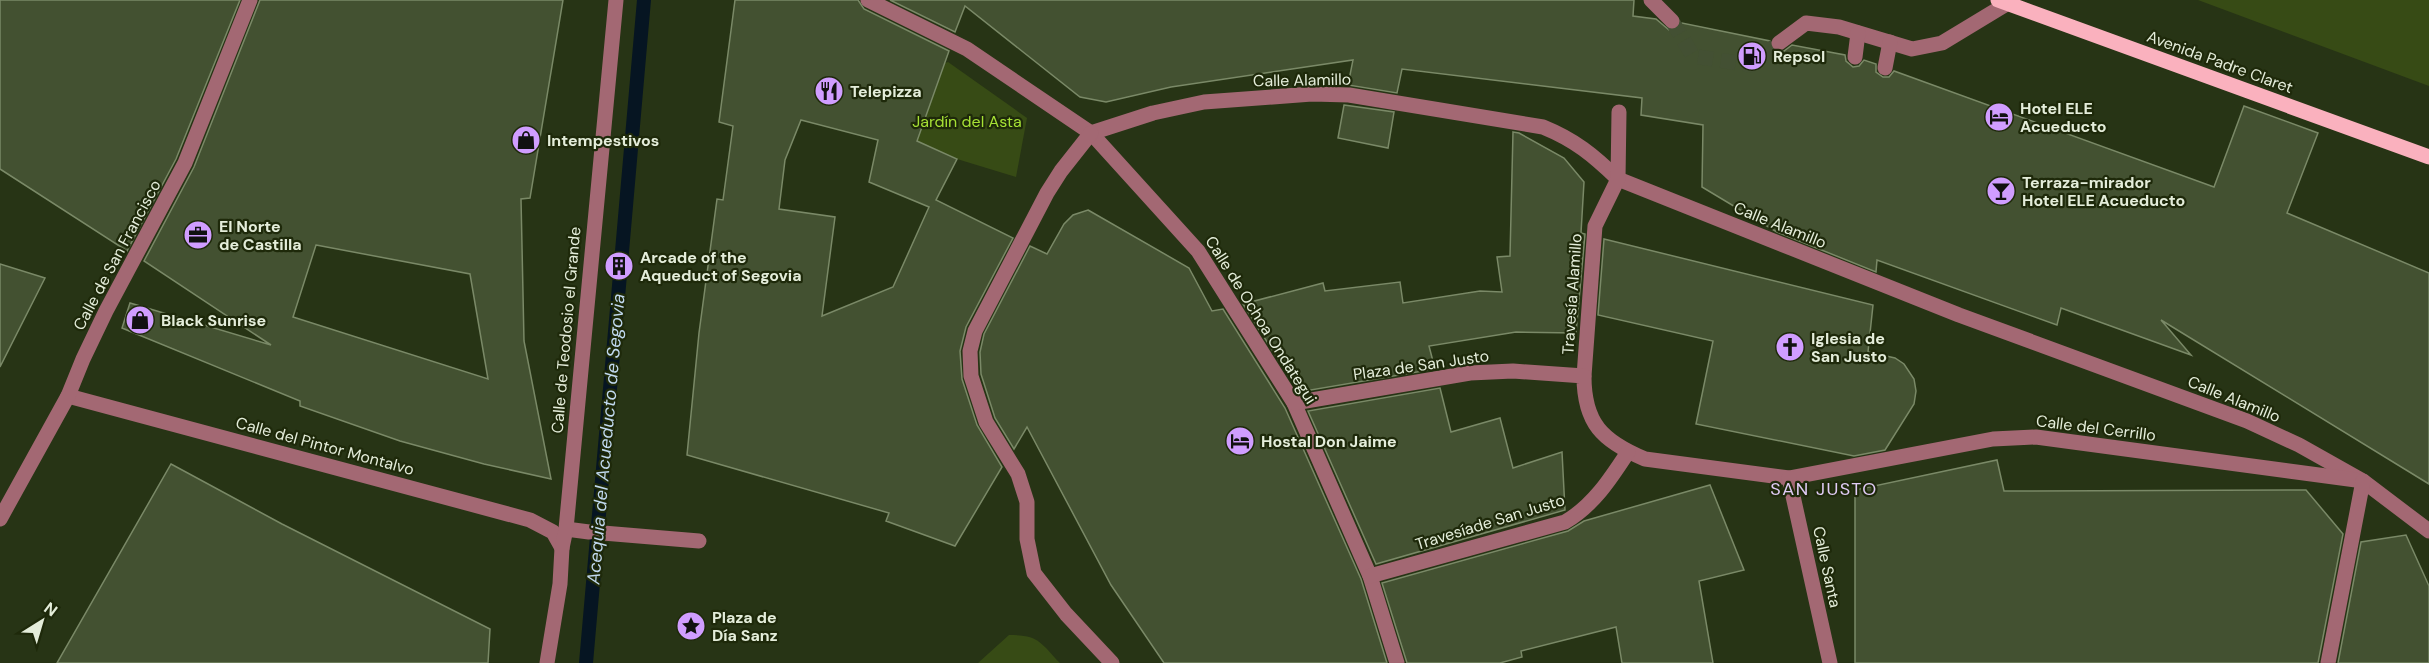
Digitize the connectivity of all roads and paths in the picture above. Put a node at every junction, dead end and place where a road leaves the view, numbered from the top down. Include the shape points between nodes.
1 (250, 0) edge
2 (616, 0) edge
3 (868, 0) edge
4 (1651, 0) edge
5 (2003, 2) edge
6 (1672, 21) tunnel mouth
7 (1858, 33) junction
8 (1890, 42) junction
9 (1779, 43) tunnel mouth
10 (1855, 57) dead end
11 (1886, 68) dead end
12 (1619, 112) dead end
13 (1091, 133) junction
14 (2429, 157) edge
15 (1618, 179) junction
16 (1584, 376) junction
17 (68, 396) junction
18 (1294, 404) junction
19 (1628, 452) junction
20 (1789, 478) junction
21 (2363, 481) junction
22 (0, 519) edge
23 (566, 529) junction
24 (2429, 531) edge
25 (699, 541) dead end
26 (562, 548) junction
27 (1370, 576) junction
28 (546, 663) edge
29 (1112, 663) edge
30 (1397, 663) edge
31 (1830, 663) edge
32 (2328, 663) edge

1 - 17 street, Calle de San Francisco via 185,163 83,359
2 - 23 street, Calle de Teodosio el Grande
3 - 13 street, Calle de Ochoa Ondategui via 967,49
4 - 6 street
5 - 8 street via 1941,43 1912,49
5 - 14 main road, Avenida Padre Claret
7 - 8 street
7 - 9 street via 1806,23
7 - 10 street
8 - 11 street
12 - 15 street, Travesía Alamillo
13 - 15 street, Calle Alamillo via 1204,102 1349,95 1543,127 1569,137
13 - 18 street, Calle de Ochoa Ondategui via 1198,251
13 - 29 street via 1047,193 975,331 970,360 971,376 986,422 1018,474 1027,502 1027,539 1034,573
15 - 16 street, Travesía Alamillo via 1595,226
15 - 21 street, Calle Alamillo via 1959,315 2247,421
16 - 18 street, Plaza de San Justo via 1513,370 1470,373
16 - 19 street via 1584,398 1590,417 1602,433
17 - 22 street, Calle de San Francisco
17 - 26 street, Calle del Pintor Montalvo via 530,520 553,532
18 - 27 street, Calle de Ochoa Ondategui
19 - 20 street via 1645,459
19 - 27 street, Travesíade San Justo via 1606,485 1565,522
20 - 21 street, Calle del Cerrillo via 1993,439 2036,438
20 - 31 street, Calle Santa
21 - 24 street, Calle Alamillo
21 - 32 street
23 - 25 street
23 - 26 street, Calle de Teodosio el Grande
26 - 28 street, Calle de Teodosio el Grande
27 - 30 street, Calle de Ochoa Ondategui

